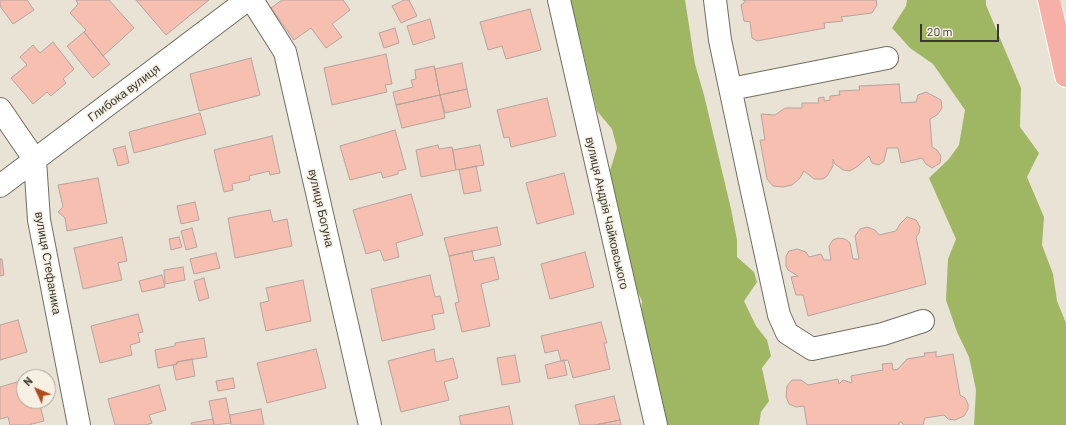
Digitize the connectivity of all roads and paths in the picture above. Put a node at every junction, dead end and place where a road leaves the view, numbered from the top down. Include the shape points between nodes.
1 (247, 0) edge
2 (252, 0) edge
3 (559, 0) edge
4 (715, 0) edge
5 (1049, 0) edge
6 (887, 58) dead end
7 (1066, 76) edge
8 (731, 89) junction
9 (0, 109) edge
10 (35, 160) junction
11 (0, 186) edge
12 (923, 321) dead end
13 (79, 425) edge
14 (370, 425) edge
15 (656, 425) edge

1 - 10 street, Глибока вулиця
2 - 14 street, вулиця Богуна via 285,52
3 - 15 street, вулиця Андрія Чайковського
4 - 8 street via 720,40
5 - 7 main road
6 - 8 street
8 - 12 street via 779,315 787,333 812,349 883,334
9 - 10 street
10 - 11 street, Глибока вулиця
10 - 13 street, вулиця Стефаника via 39,220

